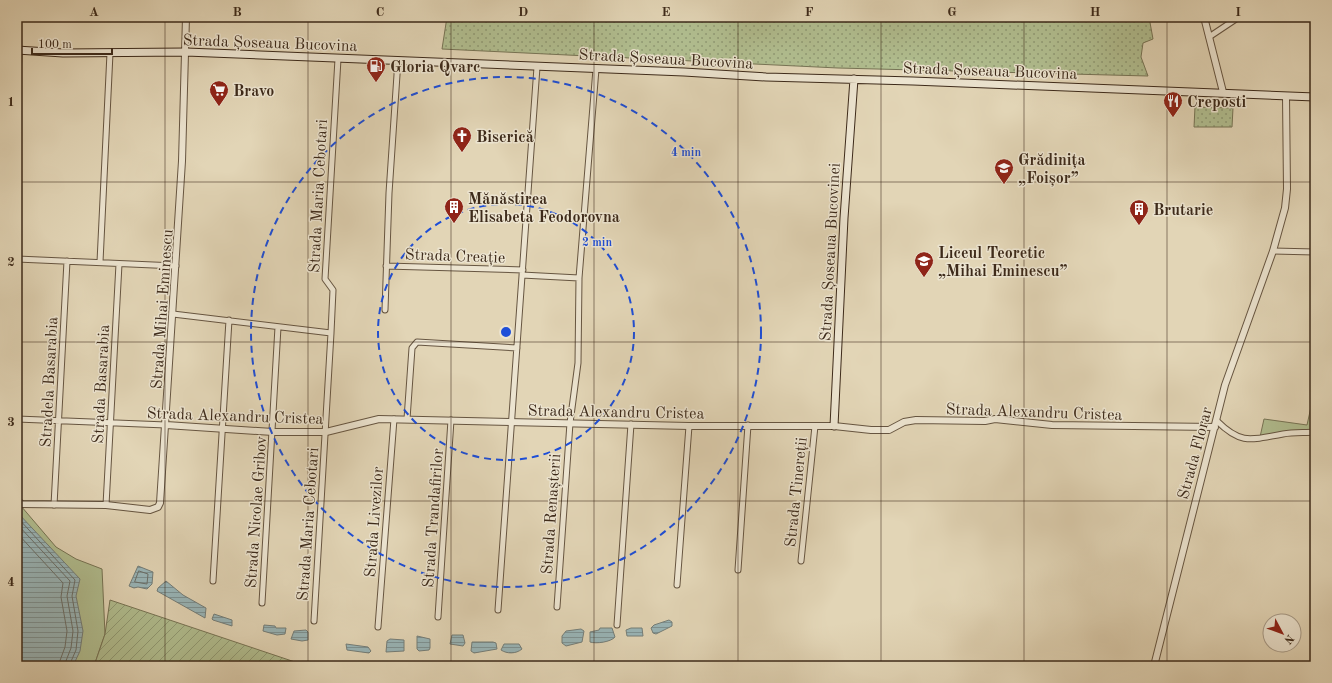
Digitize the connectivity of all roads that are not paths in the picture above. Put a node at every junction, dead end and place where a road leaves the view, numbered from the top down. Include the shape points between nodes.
1 (186, 17) edge
2 (1204, 17) edge
3 (1239, 17) edge
4 (1209, 37) junction
5 (18, 50) edge
6 (186, 52) junction
7 (110, 53) junction
8 (338, 59) junction
9 (398, 60) junction
10 (1315, 61) edge
11 (537, 67) junction
12 (596, 69) junction
13 (854, 79) junction
14 (1223, 92) junction
15 (1286, 96) junction
16 (1314, 97) edge
17 (17, 109) edge
18 (1273, 251) junction
19 (1315, 252) edge
20 (17, 258) edge
21 (67, 261) junction
22 (100, 262) junction
23 (119, 264) junction
24 (176, 266) junction
25 (386, 266) junction
26 (523, 273) junction
27 (579, 278) junction
28 (385, 310) dead end
29 (174, 314) junction
30 (228, 320) junction
31 (278, 327) junction
32 (331, 333) junction
33 (517, 348) junction
34 (17, 419) edge
35 (394, 419) junction
36 (407, 419) junction
37 (451, 420) junction
38 (59, 421) junction
39 (513, 422) junction
40 (111, 423) junction
41 (570, 423) junction
42 (631, 424) junction
43 (1216, 424) junction
44 (166, 425) junction
45 (748, 425) junction
46 (689, 426) junction
47 (815, 426) junction
48 (834, 426) junction
49 (222, 428) junction
50 (273, 432) junction
51 (326, 432) junction
52 (1315, 432) edge
53 (17, 501) edge
54 (54, 505) junction
55 (106, 505) junction
56 (801, 561) dead end
57 (738, 570) dead end
58 (214, 581) dead end
59 (677, 586) dead end
60 (262, 603) dead end
61 (557, 607) dead end
62 (498, 610) dead end
63 (438, 617) dead end
64 (314, 620) dead end
65 (617, 624) dead end
66 (378, 627) dead end
67 (1154, 666) edge

1 - 6 street, Strada Mihai Eminescu
2 - 4 street
3 - 4 street
4 - 14 street
5 - 7 main road, Strada Șoseaua Bucovina
5 - 17 street
6 - 7 main road, Strada Șoseaua Bucovina
6 - 8 main road, Strada Șoseaua Bucovina
6 - 24 street, Strada Mihai Eminescu
7 - 22 street
8 - 9 main road, Strada Șoseaua Bucovina
8 - 32 street, Strada Maria Cebotari via 325,279 333,290
9 - 11 main road, Strada Șoseaua Bucovina
9 - 25 street
10 - 16 street, Strada Șoseaua Bucovina
11 - 12 main road, Strada Șoseaua Bucovina
11 - 26 street
12 - 13 main road, Strada Șoseaua Bucovina
12 - 27 street, Strada Renașterii
13 - 14 main road, Strada Șoseaua Bucovina
13 - 48 main road, Strada Șoseaua Bucovinei
14 - 15 main road, Strada Șoseaua Bucovina
15 - 16 main road, Strada Șoseaua Bucovina
15 - 18 street, Strada Florar via 1287,189 1285,208
18 - 19 street
18 - 43 street, Strada Florar via 1225,385
20 - 21 street
21 - 22 street
21 - 38 street, Stradela Basarabia
22 - 23 street
23 - 24 street
23 - 40 street, Strada Basarabia
24 - 29 street, Strada Mihai Eminescu
25 - 26 street, Strada Creație
25 - 28 street
26 - 27 street, Strada Creație
26 - 33 street
27 - 41 street, Strada Renașterii via 578,363
29 - 30 street
29 - 44 street, Strada Mihai Eminescu
30 - 31 street
30 - 49 street
31 - 32 street
31 - 50 street, Strada Nicolae Gribov
32 - 51 street, Strada Maria Cebotari
33 - 36 street via 417,342 412,348
33 - 39 street
34 - 38 street, Strada Alexandru Cristea
35 - 36 street, Strada Alexandru Cristea
35 - 51 street, Strada Alexandru Cristea via 379,419
35 - 66 street, Strada Livezilor
36 - 37 street, Strada Alexandru Cristea
37 - 39 street, Strada Alexandru Cristea
37 - 63 street, Strada Trandafirilor
38 - 40 street, Strada Alexandru Cristea
38 - 54 street, Stradela Basarabia
39 - 41 street, Strada Alexandru Cristea
39 - 62 street
40 - 44 street, Strada Alexandru Cristea
40 - 55 street, Strada Basarabia
41 - 42 street, Strada Alexandru Cristea
41 - 61 street, Strada Renașterii
42 - 46 street, Strada Alexandru Cristea
42 - 65 street
43 - 48 street, Strada Alexandru Cristea via 1052,425 995,419 916,420 904,422 889,430
43 - 52 street via 1252,440
43 - 67 street, Strada Florar
44 - 49 street, Strada Alexandru Cristea
44 - 55 street, Strada Mihai Eminescu via 158,507 150,510
45 - 46 street, Strada Alexandru Cristea
45 - 47 street, Strada Alexandru Cristea
45 - 57 street
46 - 59 street
47 - 48 street, Strada Alexandru Cristea
47 - 56 street, Strada Tinereții
49 - 50 street, Strada Alexandru Cristea
49 - 58 street
50 - 51 street, Strada Alexandru Cristea
50 - 60 street, Strada Nicolae Gribov
51 - 64 street, Strada Maria Cebotari
53 - 54 street, Strada Mihai Eminescu via 22,504
54 - 55 street, Strada Mihai Eminescu

